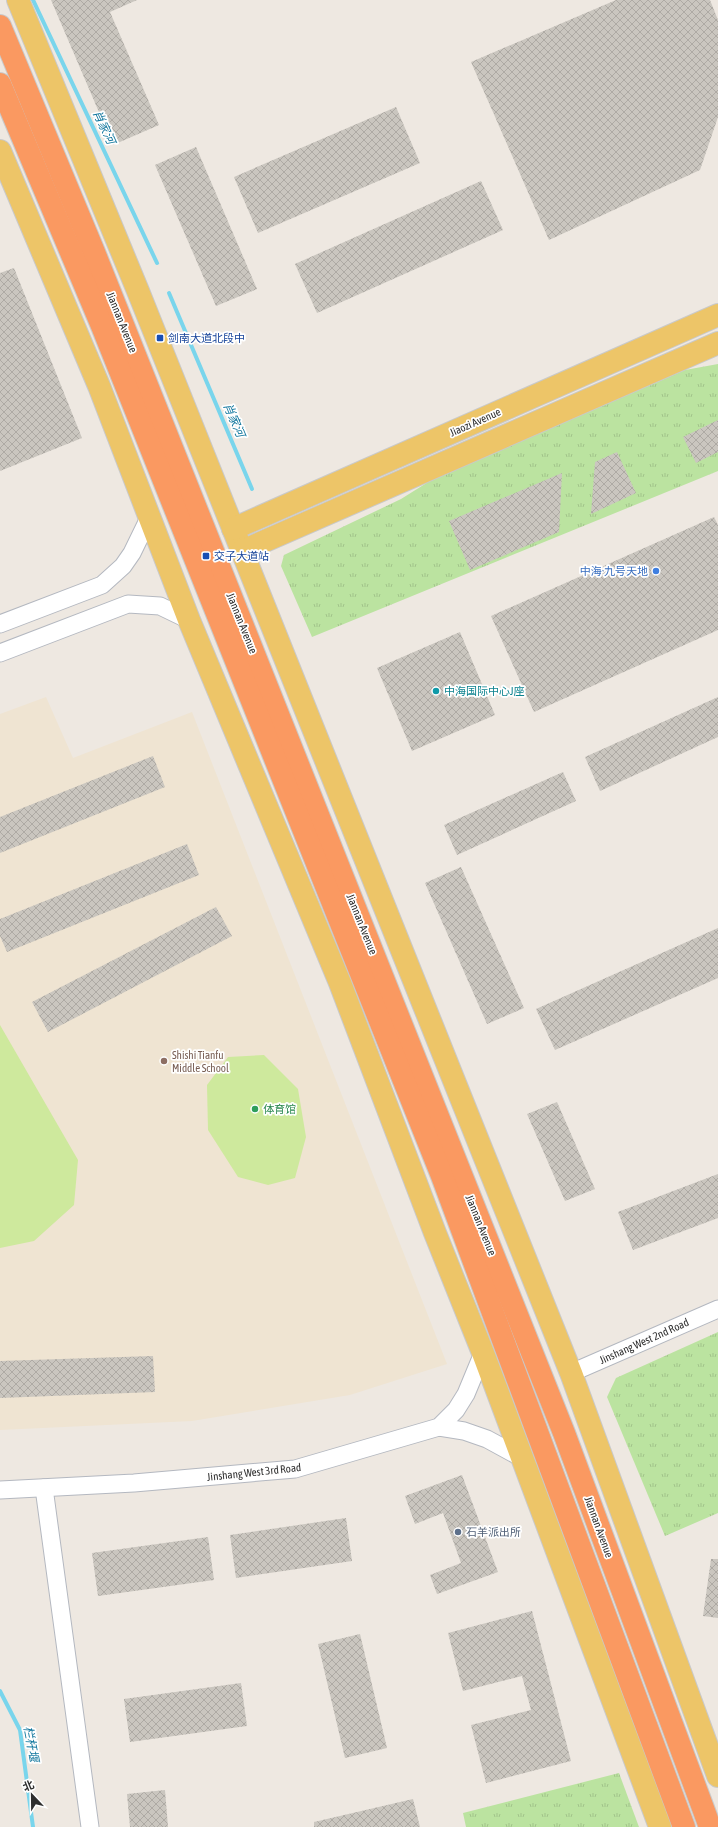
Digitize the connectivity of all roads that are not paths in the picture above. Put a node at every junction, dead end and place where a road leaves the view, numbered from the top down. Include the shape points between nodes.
1 (18, 0) edge
2 (0, 26) edge
3 (0, 84) edge
4 (0, 151) edge
5 (94, 252) junction
6 (138, 291) junction
7 (718, 315) edge
8 (102, 326) junction
9 (718, 343) edge
10 (99, 386) junction
11 (150, 516) junction
12 (233, 529) junction
13 (242, 551) junction
14 (189, 620) junction
15 (0, 624) edge
16 (0, 653) edge
17 (442, 1176) junction
18 (435, 1233) junction
19 (718, 1309) edge
20 (483, 1353) junction
21 (571, 1373) junction
22 (439, 1427) junction
23 (564, 1433) junction
24 (522, 1458) junction
25 (603, 1461) junction
26 (44, 1488) junction
27 (0, 1490) edge
28 (718, 1776) edge
29 (90, 1827) edge
30 (660, 1827) edge
31 (684, 1827) edge
32 (710, 1827) edge

1 - 6 main road
2 - 5 highway, Jiannan Avenue
3 - 8 highway, Jiannan Avenue
4 - 10 main road
5 - 6 main road
5 - 23 highway, Jiannan Avenue
6 - 12 main road
7 - 12 main road, Jiaozi Avenue
8 - 10 main road
8 - 17 highway, Jiannan Avenue
9 - 13 main road
10 - 11 main road
11 - 14 main road
11 - 15 street via 129,558 102,585
12 - 13 main road
13 - 21 main road
14 - 16 street via 160,606 128,604
14 - 18 main road via 340,983
17 - 18 main road
17 - 31 highway, Jiannan Avenue
18 - 20 main road
19 - 21 street, Jinshang West 2nd Road
20 - 22 street, Jinshang West 3rd Road via 460,1405
20 - 24 main road
21 - 25 main road
22 - 24 street via 464,1431 487,1439
22 - 26 street, Jinshang West 3rd Road via 295,1469
23 - 25 main road
23 - 32 highway, Jiannan Avenue
24 - 30 main road
25 - 28 main road
26 - 27 street, Jinshang West 3rd Road
26 - 29 street

